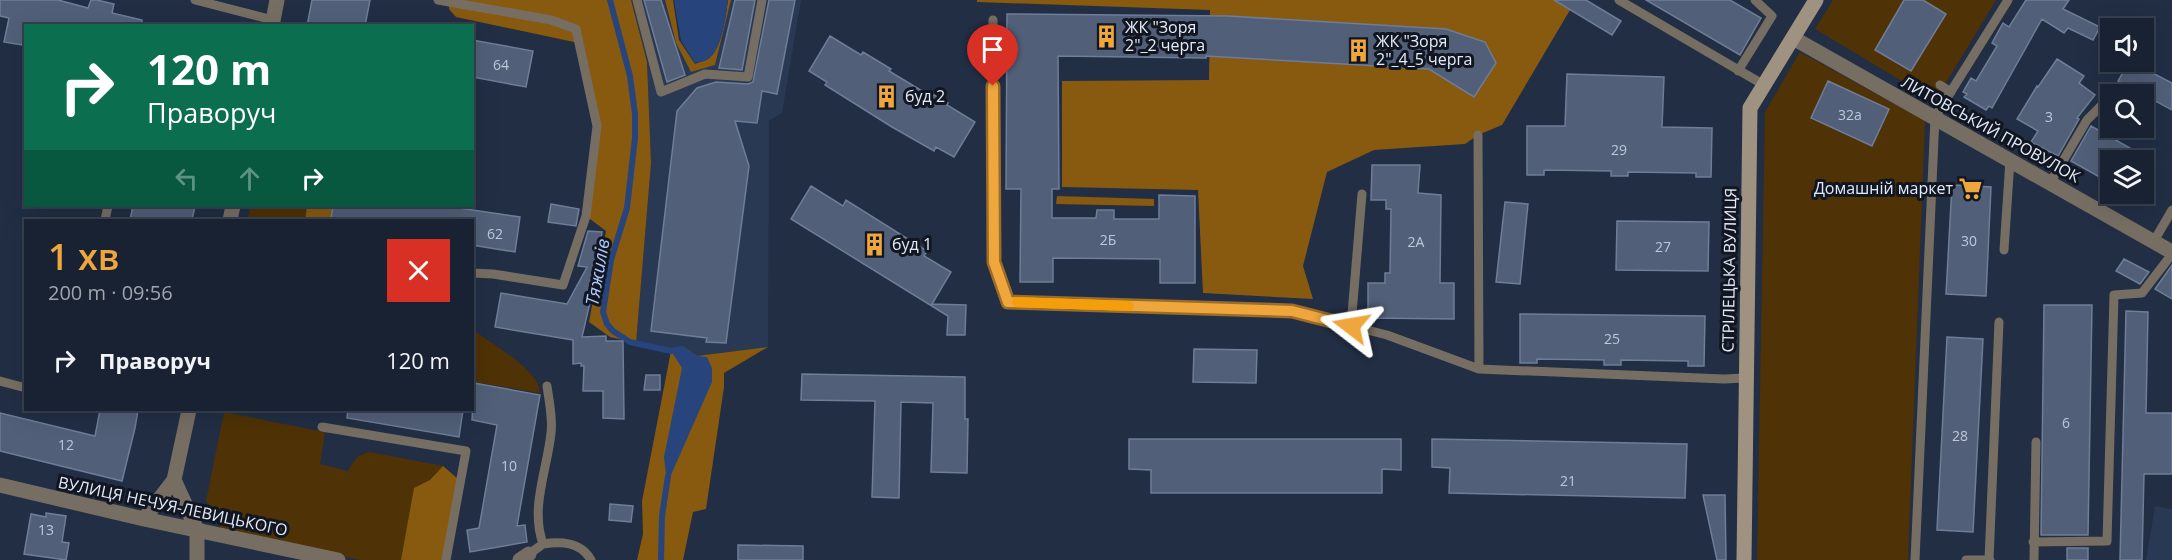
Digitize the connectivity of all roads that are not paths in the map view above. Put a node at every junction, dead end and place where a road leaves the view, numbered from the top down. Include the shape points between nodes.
1 (195, 0) edge
2 (277, 0) edge
3 (438, 0) edge
4 (637, 0) edge
5 (762, 0) edge
6 (1618, 0) edge
7 (1755, 0) edge
8 (1816, 0) edge
9 (2008, 0) edge
10 (993, 20) dead end
11 (272, 23) edge
12 (1793, 38) junction
13 (1738, 71) junction
14 (1764, 85) junction
15 (1940, 85) dead end
16 (1951, 92) junction
17 (2100, 107) edge
18 (1935, 117) junction
19 (1478, 135) dead end
20 (2010, 160) junction
21 (2050, 183) junction
22 (1362, 194) dead end
23 (2172, 210) edge
24 (2154, 241) junction
25 (2004, 250) dead end
26 (2172, 253) edge
27 (474, 273) edge
28 (1999, 321) dead end
29 (1351, 326) junction
30 (1479, 369) junction
31 (1745, 378) junction
32 (0, 381) edge
33 (547, 386) dead end
34 (24, 387) edge
35 (189, 411) edge
36 (322, 427) dead end
37 (2036, 442) dead end
38 (174, 480) junction
39 (0, 485) edge
40 (144, 519) junction
41 (197, 530) junction
42 (2033, 542) junction
43 (543, 544) junction
44 (525, 557) edge
45 (198, 560) edge
46 (338, 560) edge
47 (446, 560) edge
48 (591, 560) edge
49 (1744, 560) edge
50 (1915, 560) edge
51 (1966, 560) edge
52 (1989, 560) edge
53 (2034, 560) edge

1 - 11 lane
2 - 11 street
3 - 27 lane via 551,20 576,29 597,126 586,216 562,285
4 - 5 lane via 661,92 705,74 748,77
6 - 13 lane
7 - 13 lane via 1772,16
8 - 12 street, СТРІЛЕЦЬКА ВУЛИЦЯ
9 - 16 lane
10 - 29 lane via 994,262 1008,302 1292,311
12 - 14 street, СТРІЛЕЦЬКА ВУЛИЦЯ
12 - 18 street, ЛИТОВСЬКИЙ ПРОВУЛОК
13 - 14 lane
14 - 31 street, СТРІЛЕЦЬКА ВУЛИЦЯ via 1750,108
15 - 16 lane
16 - 18 lane
17 - 21 lane via 2087,120
18 - 20 street, ЛИТОВСЬКИЙ ПРОВУЛОК
18 - 50 lane
19 - 30 lane
20 - 21 street, ЛИТОВСЬКИЙ ПРОВУЛОК
20 - 25 lane
21 - 24 street, ЛИТОВСЬКИЙ ПРОВУЛОК
22 - 29 lane
23 - 24 lane
24 - 26 street, ЛИТОВСЬКИЙ ПРОВУЛОК
26 - 42 lane via 2142,293 2114,295 2107,541
28 - 52 lane
29 - 30 lane
30 - 31 lane
31 - 49 street, СТРІЛЕЦЬКА ВУЛИЦЯ
32 - 34 lane
33 - 43 lane via 551,431 537,509
35 - 38 street
36 - 47 lane via 466,451
37 - 42 lane
38 - 40 street
38 - 41 street
39 - 40 street, ВУЛИЦЯ НЕЧУЯ-ЛЕВИЦЬКОГО
40 - 41 street, ВУЛИЦЯ НЕЧУЯ-ЛЕВИЦЬКОГО
41 - 45 street
41 - 46 street, ВУЛИЦЯ НЕЧУЯ-ЛЕВИЦЬКОГО
42 - 53 lane
43 - 44 lane
43 - 48 lane via 560,541 579,547
51 - 52 lane

